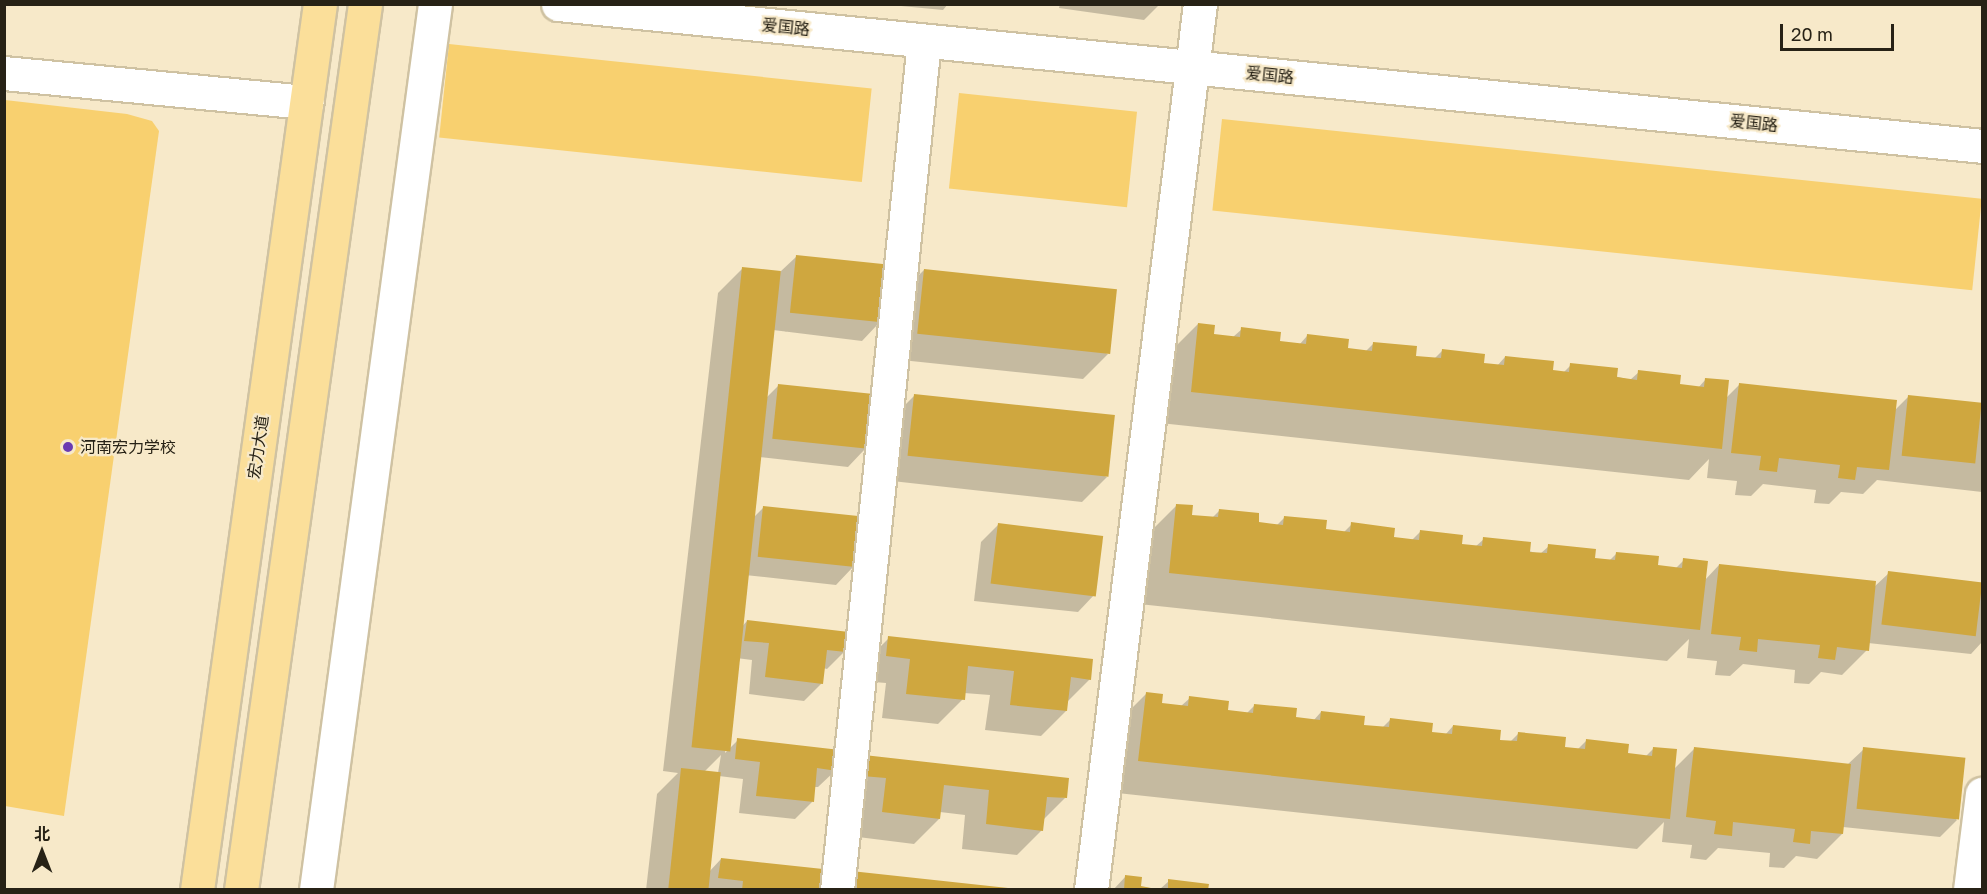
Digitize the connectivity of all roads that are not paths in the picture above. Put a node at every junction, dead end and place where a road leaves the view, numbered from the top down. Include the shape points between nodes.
1 (320, 4) edge
2 (365, 4) edge
3 (435, 4) edge
4 (558, 4) edge
5 (1200, 4) edge
6 (924, 40) junction
7 (1192, 67) junction
8 (4, 73) edge
9 (307, 102) junction
10 (1983, 146) edge
11 (1983, 794) edge
12 (196, 890) edge
13 (241, 890) edge
14 (316, 890) edge
15 (837, 890) edge
16 (1091, 890) edge
17 (1970, 890) edge

1 - 9 main road, 宏力大道
2 - 13 main road
3 - 14 street
4 - 6 street, 爱国路
5 - 7 street
6 - 7 street, 爱国路
6 - 15 street
7 - 10 street, 爱国路
7 - 16 street
8 - 9 street
9 - 12 main road, 宏力大道
11 - 17 street

